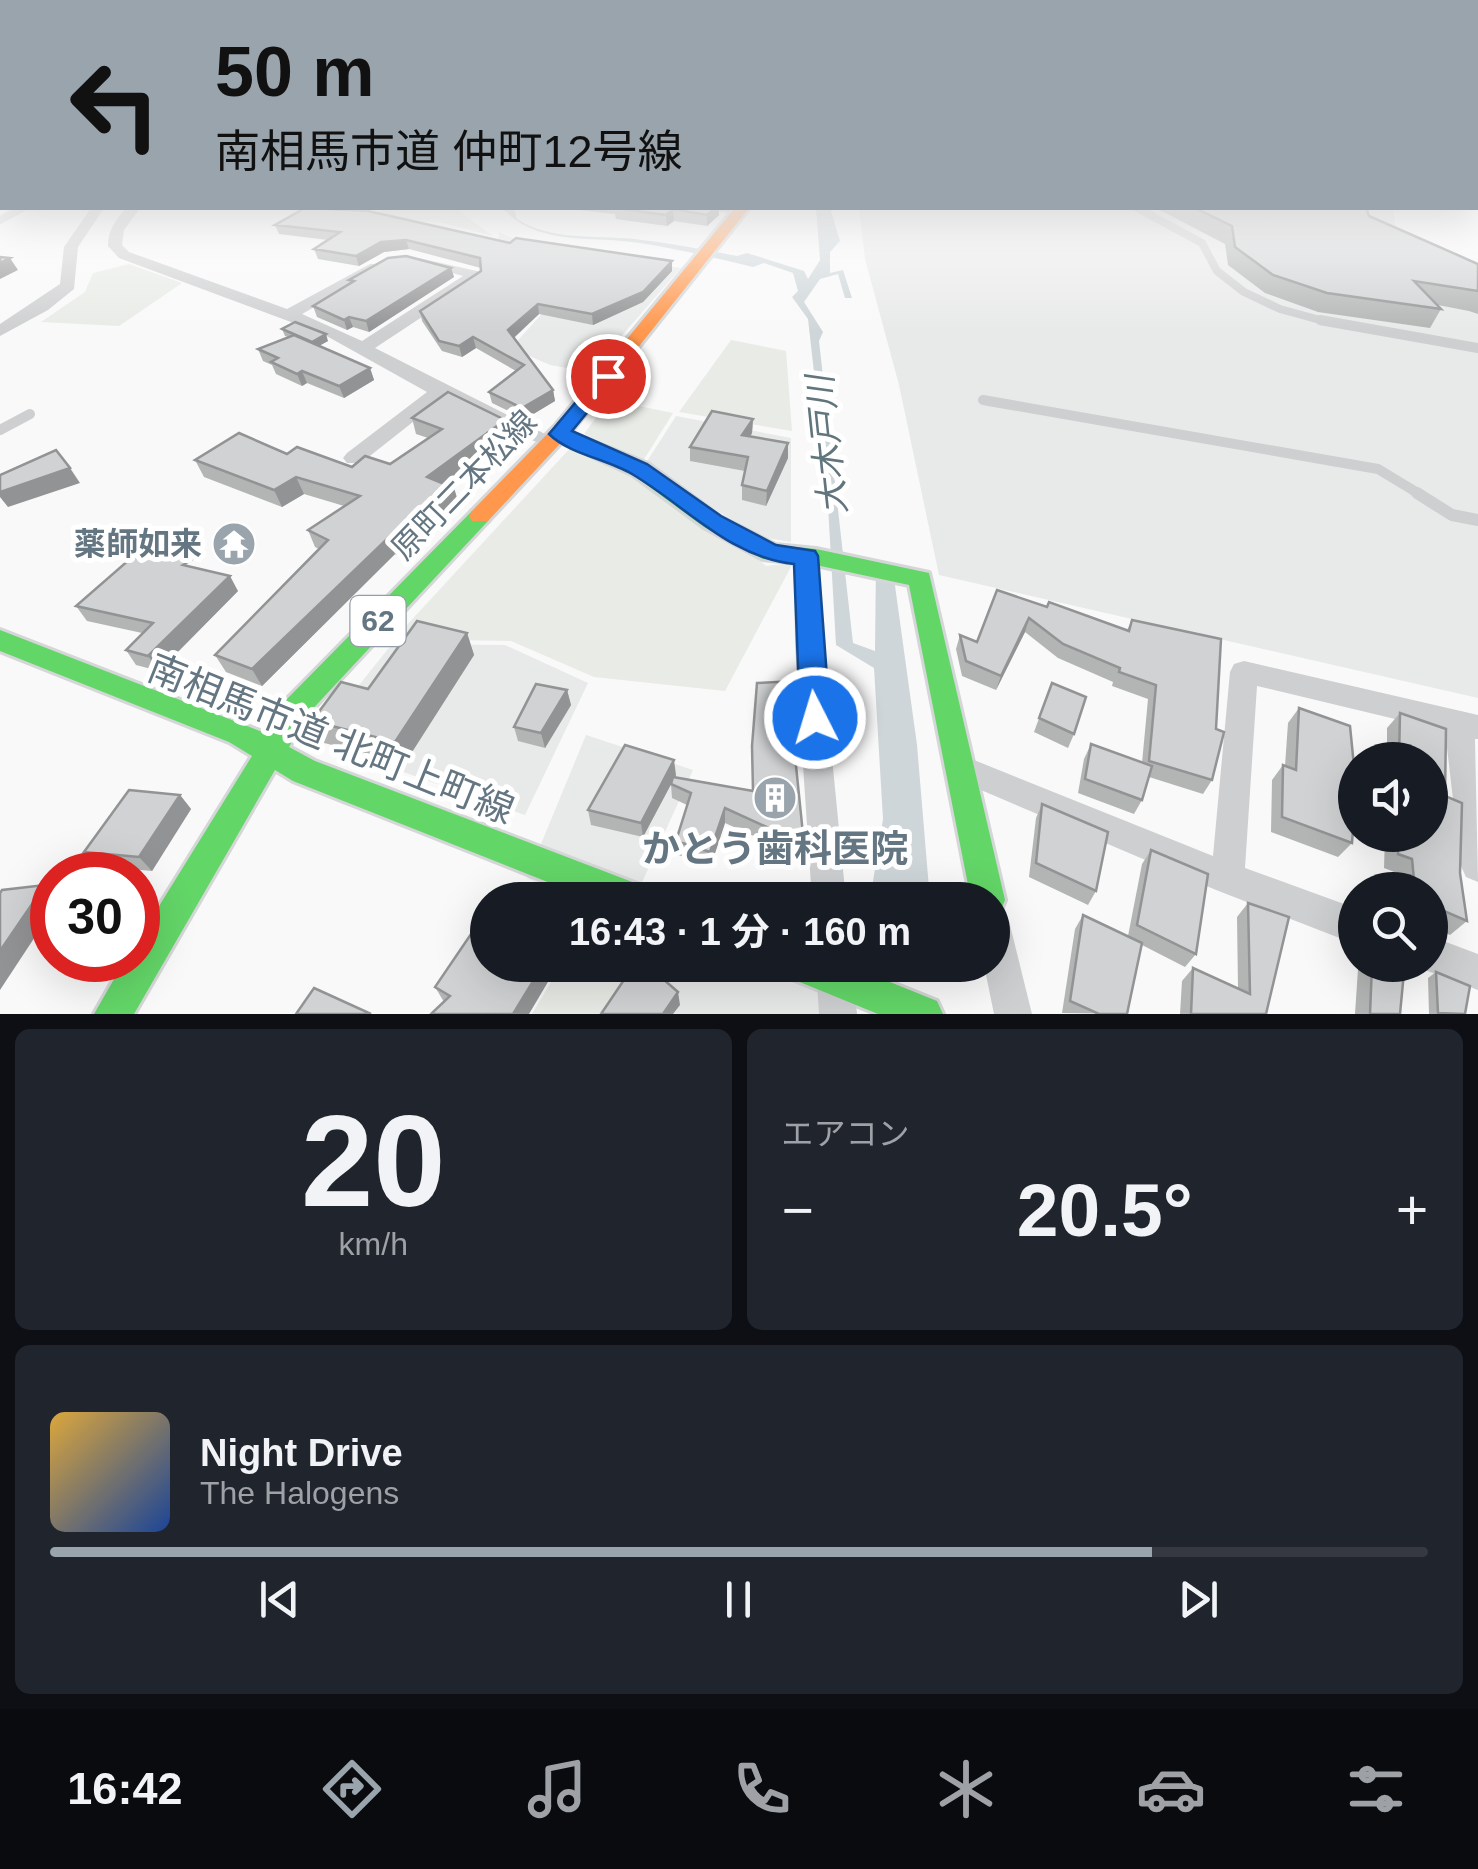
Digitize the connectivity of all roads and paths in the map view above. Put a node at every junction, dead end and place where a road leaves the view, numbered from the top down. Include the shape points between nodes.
1 (77, 237) edge
2 (115, 237) edge
3 (719, 237) edge
4 (1191, 237) edge
5 (409, 257) edge
6 (386, 260) edge
7 (290, 314) junction
8 (0, 331) edge
9 (363, 348) junction
10 (1478, 348) edge
11 (440, 391) junction
12 (983, 400) dead end
13 (30, 414) dead end
14 (0, 430) edge
15 (550, 435) junction
16 (354, 458) dead end
17 (1478, 520) edge
18 (816, 558) junction
19 (0, 640) edge
20 (1468, 724) edge
21 (271, 750) junction
22 (958, 766) junction
23 (1478, 866) edge
24 (1228, 878) junction
25 (590, 882) edge
26 (828, 882) edge
27 (984, 882) edge
28 (1338, 920) edge
29 (1448, 961) edge
30 (1478, 972) edge
31 (836, 982) edge
32 (1006, 982) edge
33 (113, 1014) edge
34 (924, 1014) edge
35 (1013, 1014) edge

1 - 8 street via 68,286
2 - 7 street via 124,254
3 - 15 street, 原町二本松線 / 62
4 - 10 lane via 1230,284 1285,310 1355,329
5 - 9 street via 476,275
6 - 7 street
7 - 9 street
9 - 11 street
11 - 15 street
11 - 16 street
12 - 17 lane via 1378,469 1452,515
13 - 14 lane
15 - 18 street via 640,469 712,522 771,553
15 - 21 street, 原町二本松線 / 62 via 297,707
18 - 22 street via 917,578
18 - 26 street via 808,646
19 - 21 street, 南相馬市道 北町上町線
20 - 23 street
20 - 24 street via 1244,672
21 - 25 street, 南相馬市道 北町上町線 via 304,771
21 - 33 street, 原町二本松線 / 62
22 - 24 street
22 - 27 street
24 - 28 street
29 - 30 street
31 - 34 street
32 - 35 street

